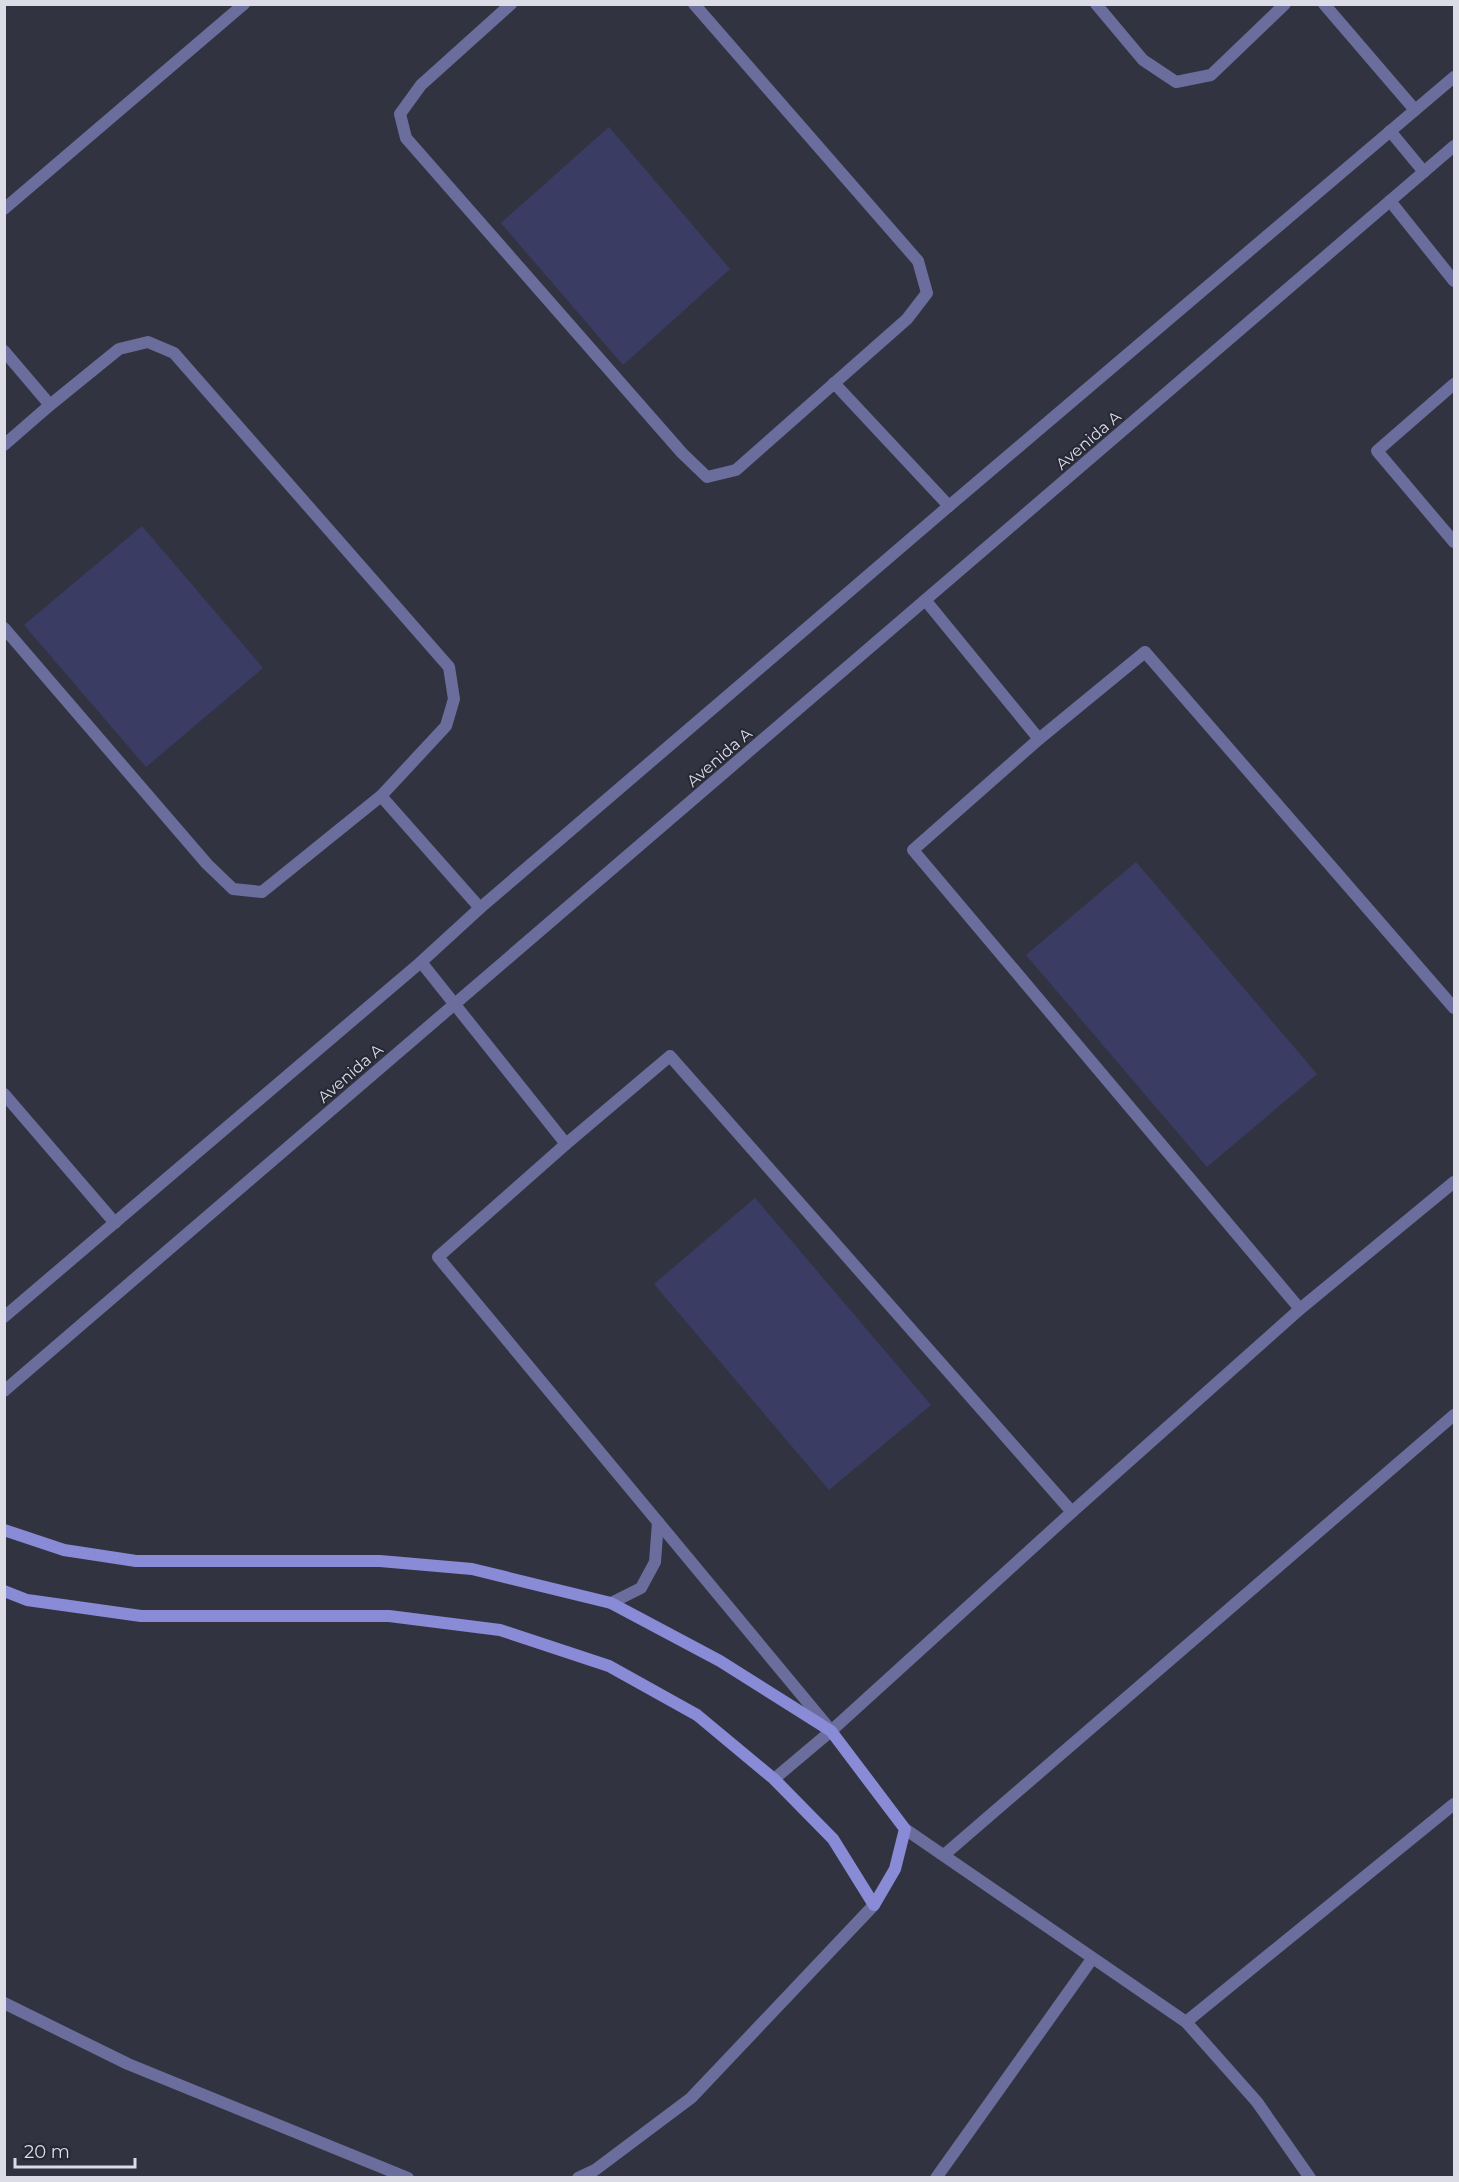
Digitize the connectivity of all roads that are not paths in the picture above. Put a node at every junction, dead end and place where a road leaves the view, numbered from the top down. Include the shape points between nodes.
1 (244, 4) edge
2 (511, 4) edge
3 (693, 4) edge
4 (1096, 4) edge
5 (1285, 4) edge
6 (1324, 4) edge
7 (1455, 77) edge
8 (1415, 110) junction
9 (1390, 131) junction
10 (1455, 146) edge
11 (1424, 172) junction
12 (1390, 201) junction
13 (4, 209) edge
14 (1455, 281) edge
15 (4, 351) edge
16 (834, 384) junction
17 (1455, 384) edge
18 (50, 405) junction
19 (4, 445) edge
20 (949, 506) junction
21 (1455, 542) edge
22 (926, 601) junction
23 (4, 628) edge
24 (1039, 739) junction
25 (381, 796) junction
26 (480, 908) junction
27 (421, 962) junction
28 (456, 1004) junction
29 (1455, 1008) edge
30 (4, 1094) edge
31 (566, 1144) junction
32 (1455, 1182) edge
33 (115, 1223) junction
34 (1300, 1309) junction
35 (4, 1317) edge
36 (4, 1391) edge
37 (1455, 1415) edge
38 (1072, 1512) junction
39 (658, 1522) junction
40 (4, 1530) edge
41 (4, 1591) edge
42 (611, 1604) junction
43 (831, 1731) junction
44 (774, 1779) junction
45 (1455, 1804) edge
46 (905, 1829) junction
47 (944, 1856) junction
48 (874, 1905) junction
49 (1092, 1959) junction
50 (4, 2003) edge
51 (1186, 2022) junction
52 (598, 2174) edge
53 (408, 2178) edge
54 (578, 2178) edge
55 (936, 2178) edge
56 (1310, 2178) edge

1 - 13 street
2 - 16 street via 421,85 400,114 406,138 707,477 736,470
3 - 16 street via 918,261 927,293 907,319
4 - 5 street via 1143,60 1176,82 1211,75
6 - 8 street
7 - 8 street
8 - 9 street
9 - 11 street
9 - 20 street
10 - 11 street, Avenida A
11 - 12 street, Avenida A
12 - 14 street
12 - 22 street, Avenida A
15 - 18 street
16 - 20 street
17 - 21 street via 1377,451
18 - 19 street
18 - 25 street via 119,349 148,342 174,353 449,667 454,699 446,726
20 - 26 street
22 - 24 street
22 - 28 street, Avenida A
23 - 25 street via 233,890 262,892
24 - 29 street via 1145,652
24 - 34 street via 913,850
25 - 26 street
26 - 27 street
27 - 28 street
27 - 33 street
28 - 31 street
28 - 36 street, Avenida A
30 - 33 street
31 - 38 street via 670,1056
31 - 39 street via 438,1257
32 - 34 street
33 - 35 street
34 - 38 street
37 - 47 street
38 - 43 street
39 - 42 street via 655,1562 640,1588
39 - 43 street
40 - 42 street via 64,1550 136,1561 380,1561 472,1569
41 - 44 street via 27,1600 141,1616 389,1616 500,1630 609,1666 697,1715
42 - 43 street via 720,1661
43 - 44 street
43 - 46 street
44 - 48 street via 833,1839
45 - 51 street
46 - 47 street
46 - 48 street via 895,1869
47 - 49 street
48 - 52 street via 691,2098
49 - 51 street
49 - 55 street
50 - 53 street via 128,2064
51 - 56 street via 1257,2102
52 - 54 street

